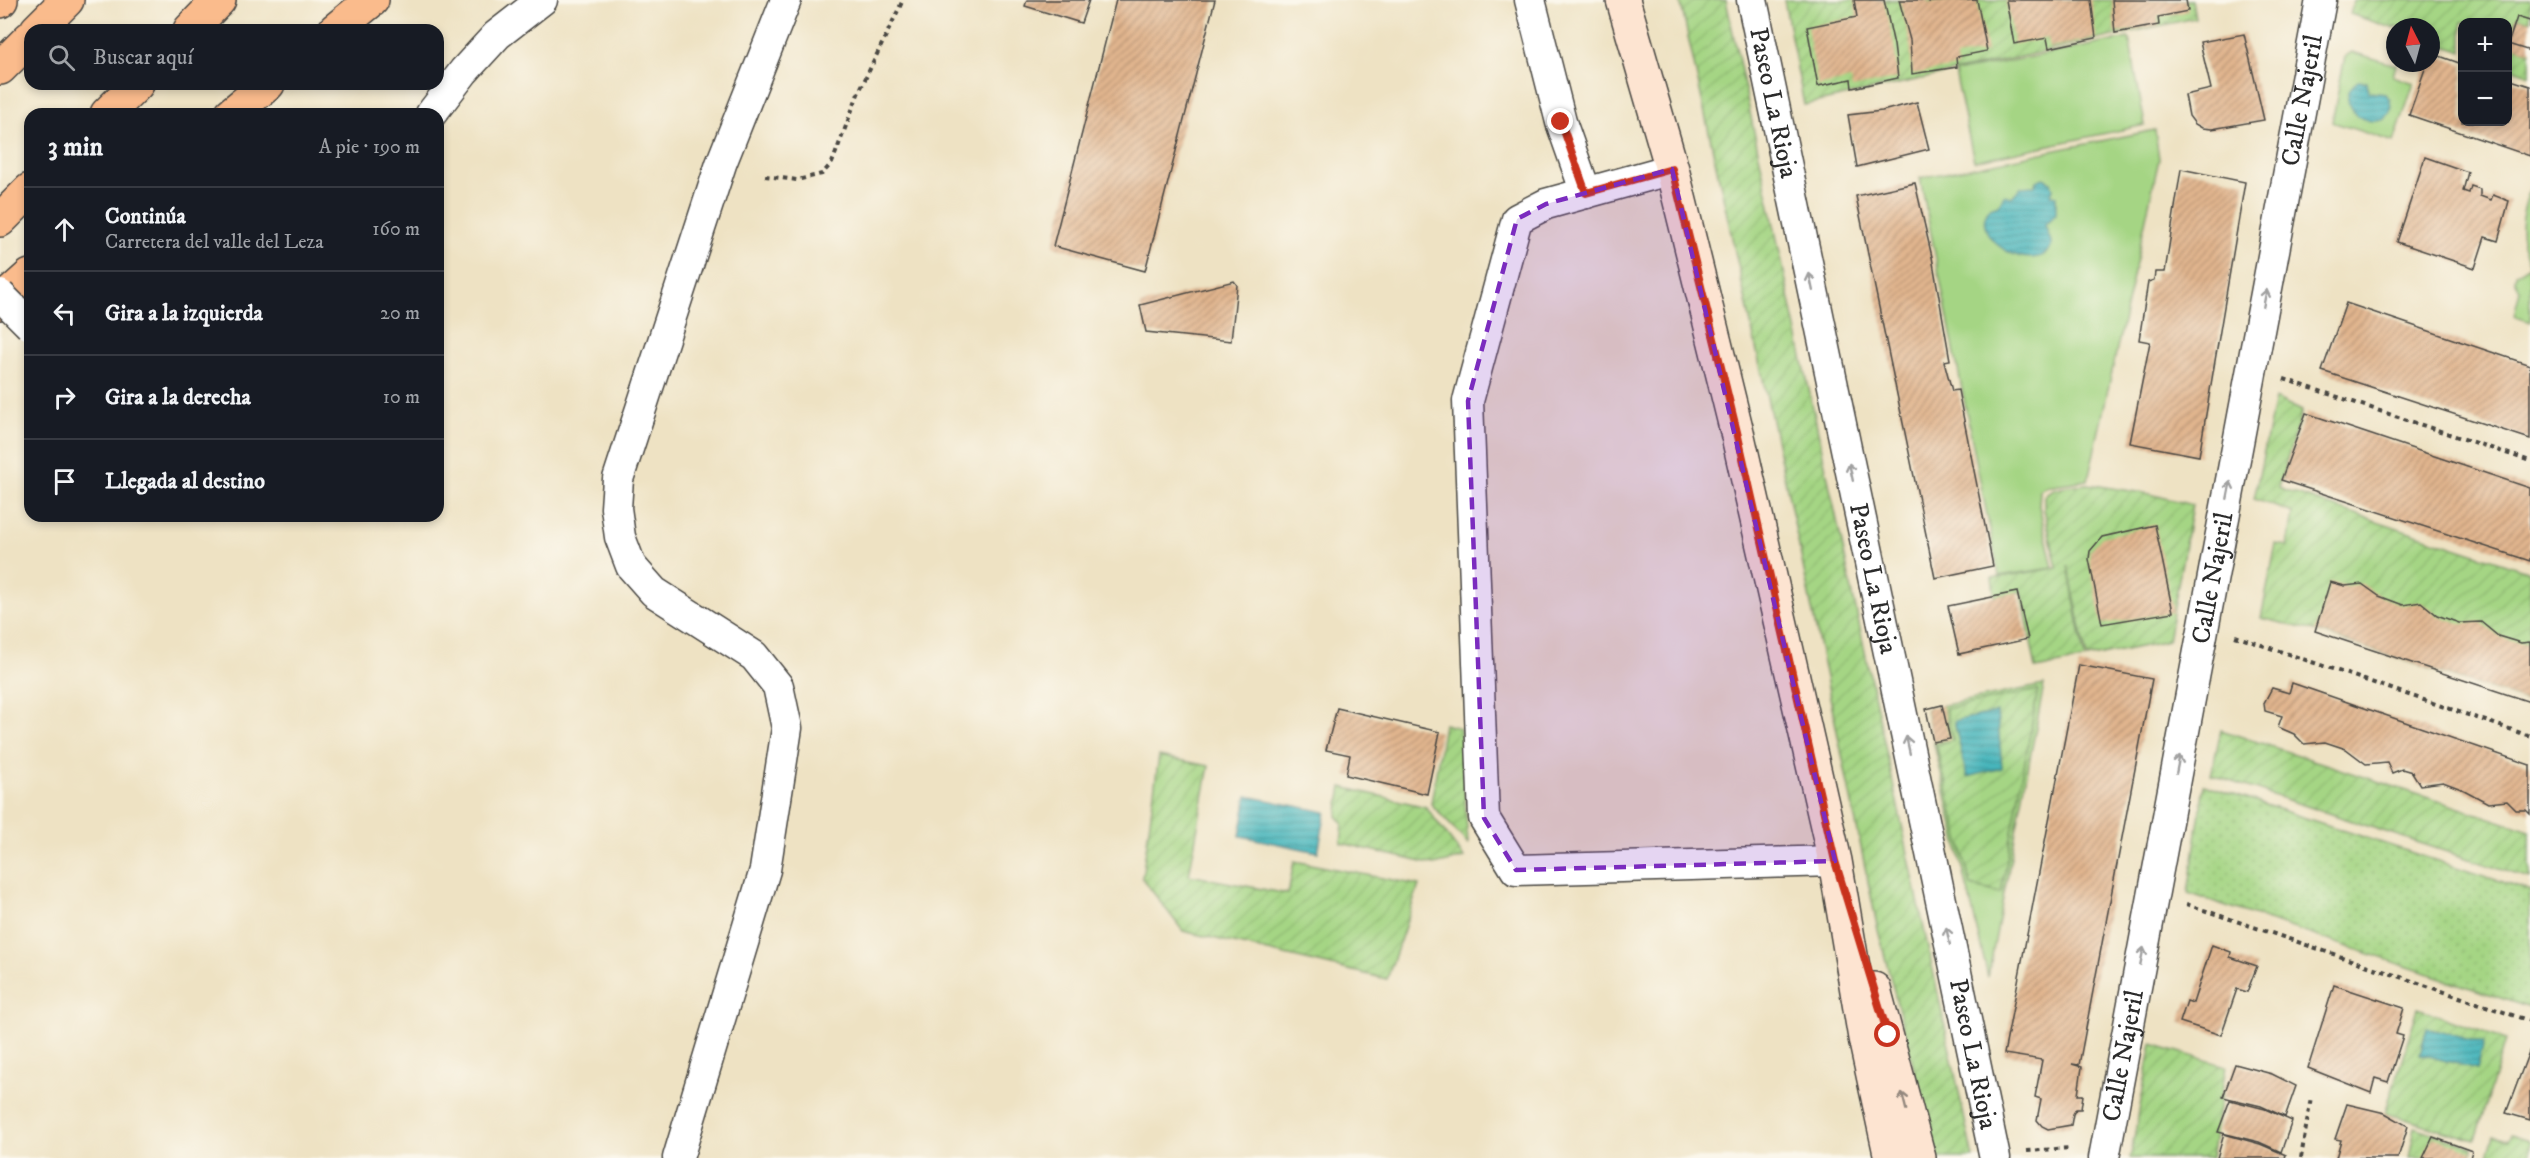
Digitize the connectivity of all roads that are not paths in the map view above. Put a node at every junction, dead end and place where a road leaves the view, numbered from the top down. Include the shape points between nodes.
1 (67, 0) edge
2 (219, 0) edge
3 (372, 0) edge
4 (542, 0) edge
5 (786, 0) edge
6 (1530, 0) edge
7 (1623, 0) edge
8 (1752, 0) edge
9 (2321, 0) edge
10 (44, 24) edge
11 (196, 24) edge
12 (342, 24) edge
13 (24, 44) edge
14 (0, 68) edge
15 (131, 90) edge
16 (261, 90) edge
17 (113, 108) edge
18 (238, 108) edge
19 (436, 108) edge
20 (1672, 169) junction
21 (1586, 193) junction
22 (24, 196) edge
23 (0, 220) edge
24 (24, 281) edge
25 (0, 295) edge
26 (0, 303) edge
27 (24, 319) edge
28 (1835, 861) junction
29 (2105, 1152) edge
30 (1994, 1155) edge
31 (678, 1158) edge
32 (1891, 1158) edge
33 (1919, 1158) edge

1 - 10 highway
2 - 11 highway
3 - 12 highway
4 - 19 street via 497,35
5 - 31 street via 721,164 618,479 615,508 631,566 654,592 754,656 778,686 787,728 765,870
6 - 21 street via 1561,122
7 - 20 main road
30 -> 8 street, Paseo La Rioja
29 -> 9 street, Calle Najeril
13 - 14 highway
15 - 17 highway
16 - 18 highway
20 - 21 street
20 - 28 main road
21 - 28 street via 1546,204 1517,219 1468,401 1484,818 1516,870
22 - 23 highway
24 - 26 highway
25 - 27 street, bridge
28 - 32 main road via 1864,1038
33 -> 28 main road via 1888,1035

